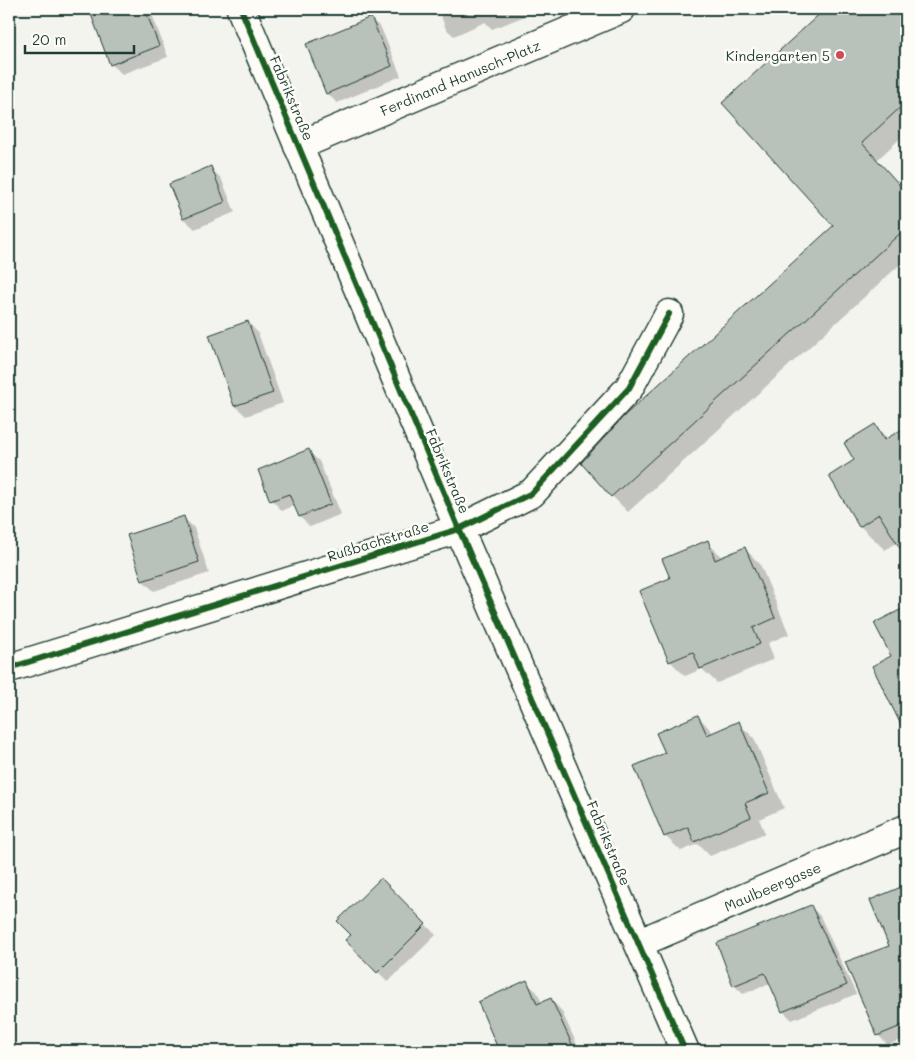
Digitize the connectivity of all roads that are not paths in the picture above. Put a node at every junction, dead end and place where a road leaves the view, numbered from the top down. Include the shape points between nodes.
1 (241, 9) edge
2 (621, 9) edge
3 (298, 146) junction
4 (669, 314) dead end
5 (459, 529) junction
6 (9, 668) edge
7 (906, 829) edge
8 (639, 943) junction
9 (685, 1051) edge

1 - 3 street, Fabrikstraße
2 - 3 street, Ferdinand Hanusch-Platz
3 - 5 street, Fabrikstraße
4 - 5 street, Rußbachstraße via 629,388 532,493
5 - 6 street, Rußbachstraße
5 - 8 street, Fabrikstraße
7 - 8 street, Maulbeergasse
8 - 9 street, Fabrikstraße

